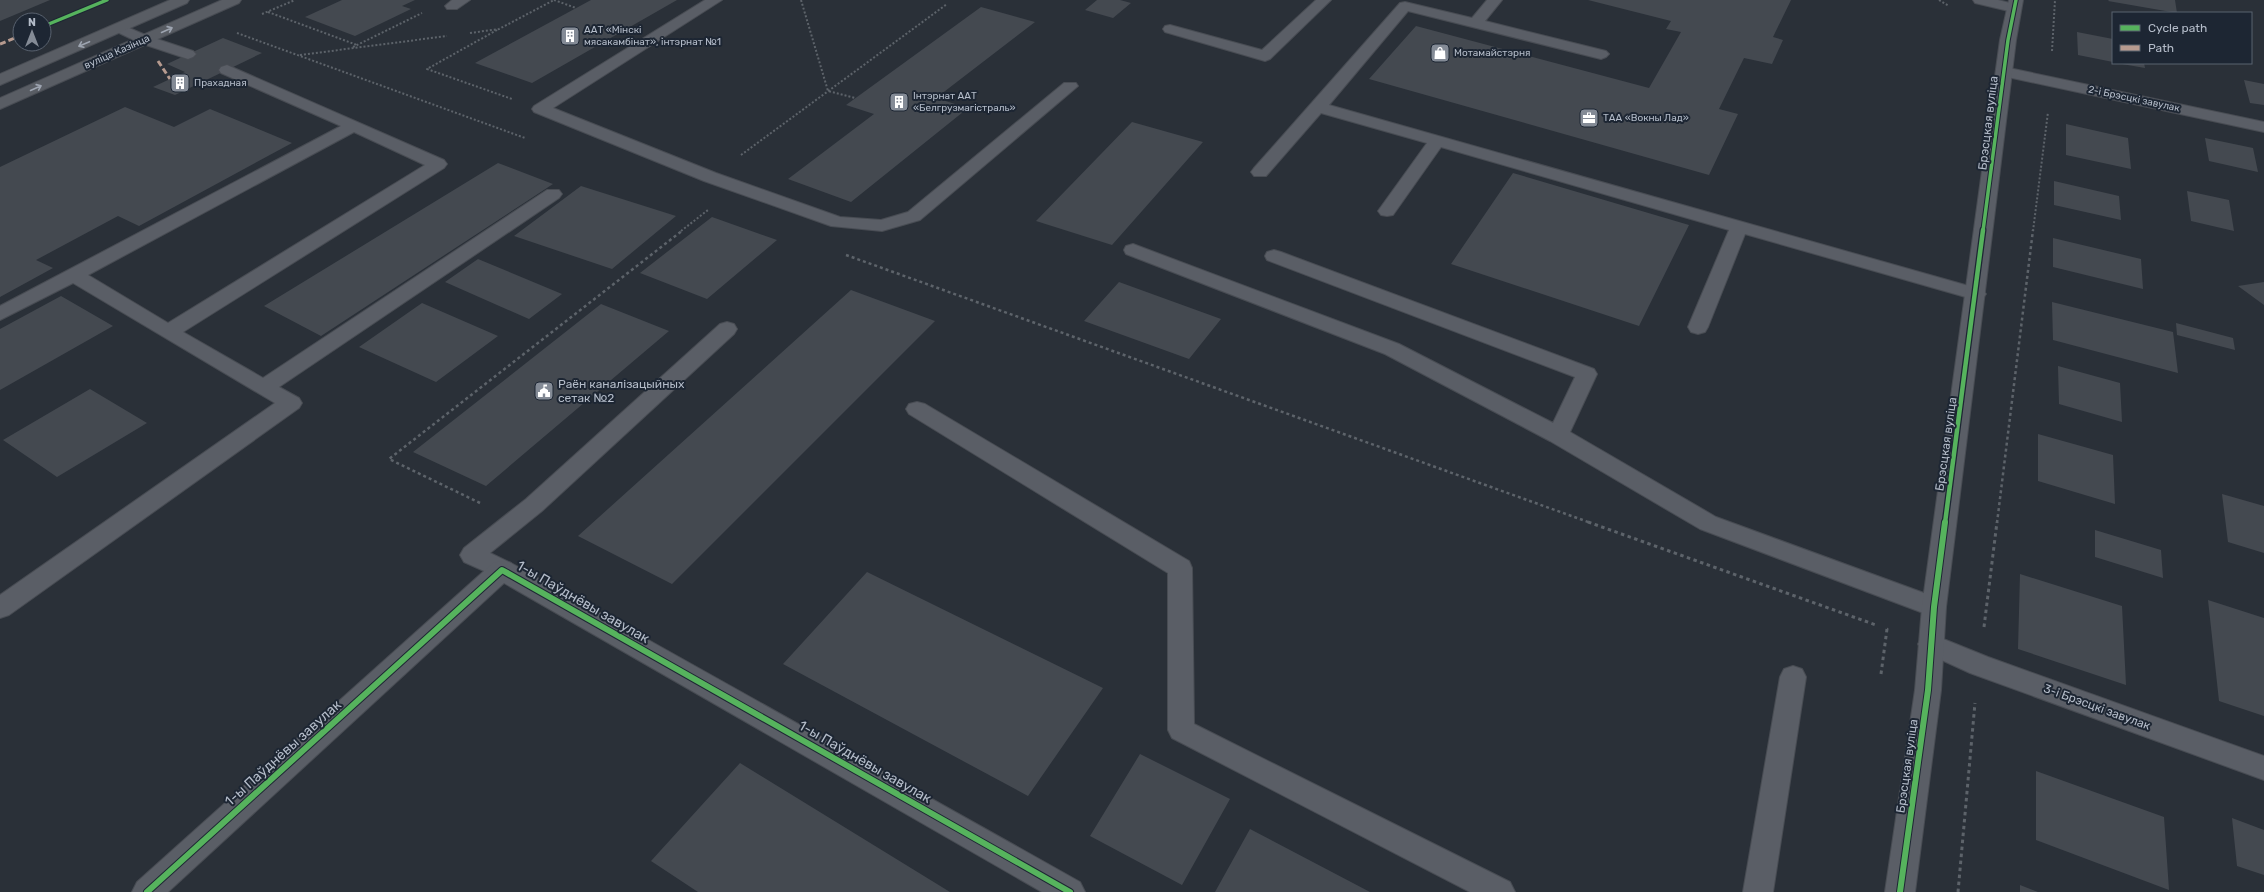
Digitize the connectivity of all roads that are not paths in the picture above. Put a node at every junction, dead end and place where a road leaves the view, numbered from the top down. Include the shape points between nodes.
1 (182, 0) edge
2 (234, 0) edge
3 (715, 0) edge
4 (1324, 0) edge
5 (1495, 0) edge
6 (1980, 0) edge
7 (2014, 4) edge
8 (1475, 23) junction
9 (120, 28) junction
10 (1170, 29) dead end
11 (145, 40) junction
12 (188, 54) dead end
13 (1601, 54) dead end
14 (227, 70) dead end
15 (2004, 72) junction
16 (0, 80) edge
17 (1070, 86) dead end
18 (0, 104) edge
19 (1318, 108) junction
20 (354, 126) junction
21 (2264, 127) edge
22 (1437, 141) junction
23 (1260, 172) dead end
24 (553, 194) dead end
25 (1387, 210) dead end
26 (1739, 227) junction
27 (1133, 250) dead end
28 (1274, 256) dead end
29 (74, 275) junction
30 (1976, 294) junction
31 (0, 314) edge
32 (1698, 327) dead end
33 (727, 329) dead end
34 (168, 332) junction
35 (264, 387) junction
36 (917, 409) dead end
37 (1558, 435) junction
38 (502, 570) junction
39 (1934, 607) junction
40 (0, 608) edge
41 (1931, 644) junction
42 (1793, 677) dead end
43 (2264, 768) edge
44 (147, 892) edge
45 (1070, 892) edge
46 (1500, 892) edge
47 (1758, 892) edge
48 (1900, 892) edge

1 - 9 main road, вуліца Казінца
11 -> 2 main road, вуліца Казінца
3 - 17 street via 540,109 710,177 837,222 882,226 914,216
4 - 10 street via 1265,56
5 - 8 street
6 - 7 street
7 - 15 street, Брэсцкая вуліца
8 - 13 street
8 - 19 street via 1405,6
9 - 11 street
9 -> 16 main road, вуліца Казінца
11 - 12 street
18 -> 11 main road, вуліца Казінца
14 - 20 street
15 - 21 street, 2-і Брэсцкі завулак
15 - 30 street, Брэсцкая вуліца
19 - 22 street
19 - 23 street
20 - 29 street
20 - 34 street via 438,164
22 - 25 street
22 - 26 street
24 - 35 street
26 - 30 street
26 - 32 street
27 - 37 street via 1392,349
28 - 37 street via 1587,374
29 - 31 street
29 - 34 street
30 - 39 street, Брэсцкая вуліца
33 - 38 street via 516,520 472,555
34 - 35 street
35 - 40 street via 291,403
36 - 46 street via 1180,568 1181,730
37 - 39 street via 1708,523
38 - 44 street, 1-ы Паўднёвы завулак
38 - 45 street, 1-ы Паўднёвы завулак
39 - 41 street, Брэсцкая вуліца
41 - 43 street, 3-і Брэсцкі завулак via 1979,665
41 - 48 street, Брэсцкая вуліца via 1928,690
42 - 47 street

